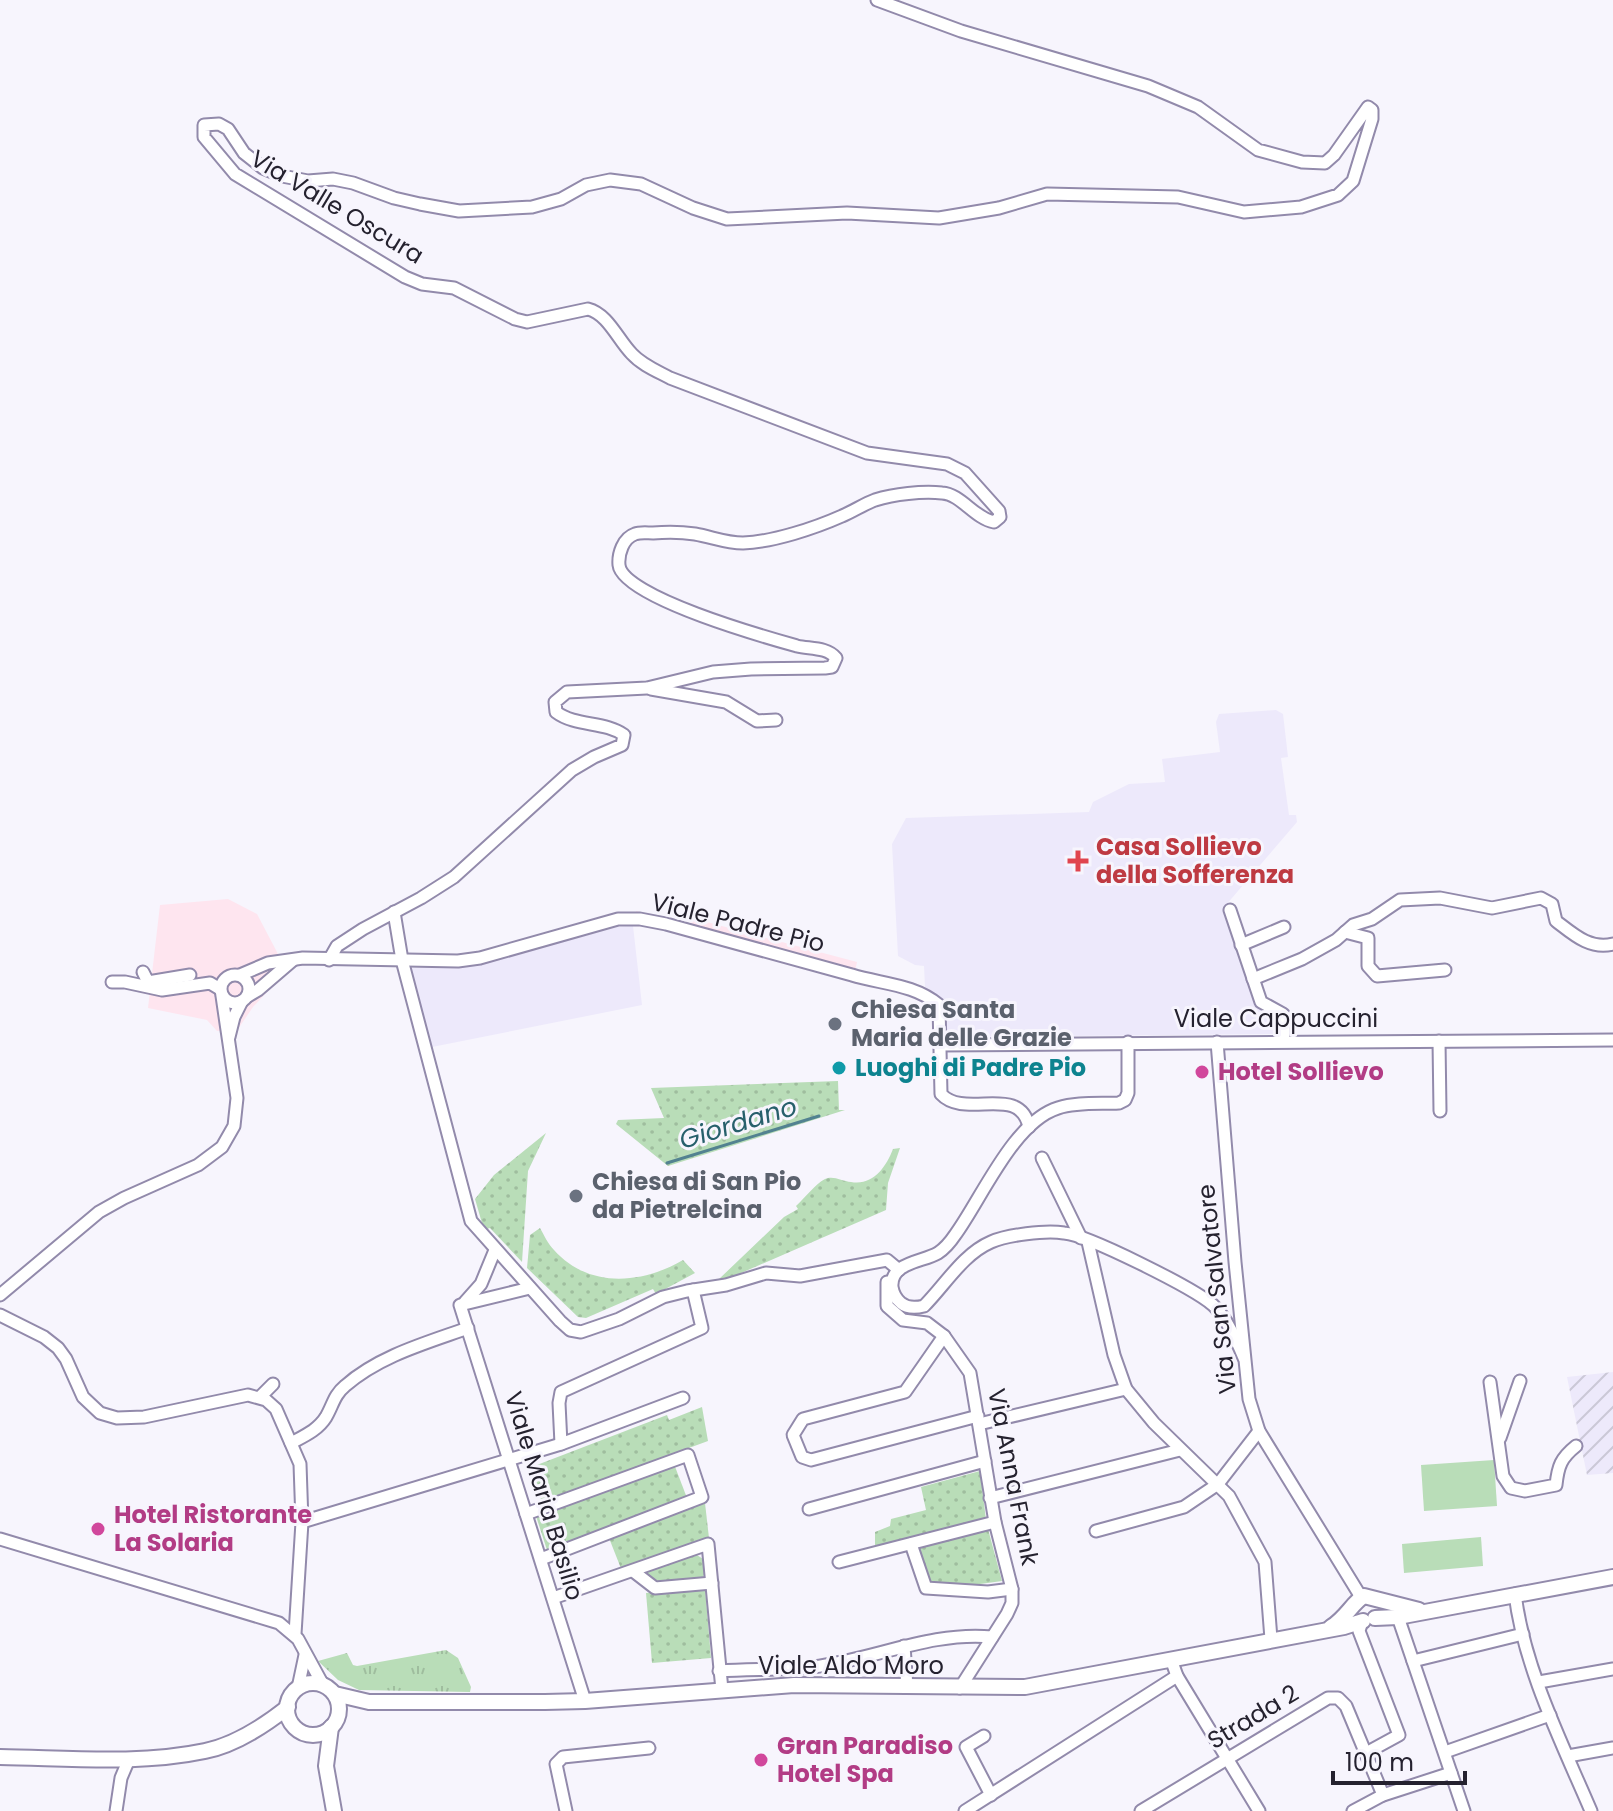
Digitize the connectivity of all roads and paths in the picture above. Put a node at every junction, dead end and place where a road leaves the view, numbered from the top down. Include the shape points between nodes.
1 (877, 0) edge
2 (647, 688) junction
3 (776, 720) dead end
4 (1230, 910) dead end
5 (394, 912) junction
6 (1284, 927) dead end
7 (1345, 932) junction
8 (1613, 944) edge
9 (1241, 945) junction
10 (293, 959) junction
11 (329, 960) junction
12 (402, 960) junction
13 (1445, 970) dead end
14 (143, 972) dead end
15 (190, 975) dead end
16 (240, 975) junction
17 (1253, 979) junction
18 (112, 982) dead end
19 (221, 993) junction
20 (245, 998) junction
21 (229, 1038) junction
22 (1613, 1040) edge
23 (1284, 1041) junction
24 (1439, 1041) junction
25 (1128, 1042) junction
26 (1217, 1042) junction
27 (939, 1045) junction
28 (1440, 1111) dead end
29 (1029, 1127) junction
30 (1042, 1158) dead end
31 (1084, 1240) junction
32 (495, 1250) junction
33 (887, 1260) junction
34 (899, 1270) junction
35 (530, 1288) junction
36 (693, 1290) junction
37 (0, 1295) edge
38 (462, 1304) junction
39 (0, 1315) edge
40 (468, 1328) junction
41 (944, 1336) junction
42 (1244, 1358) junction
43 (1520, 1381) dead end
44 (1490, 1382) dead end
45 (273, 1384) dead end
46 (1126, 1389) junction
47 (260, 1397) junction
48 (683, 1398) dead end
49 (978, 1420) junction
50 (1259, 1431) junction
51 (291, 1443) junction
52 (1499, 1443) junction
53 (561, 1444) junction
54 (1576, 1446) dead end
55 (1180, 1450) junction
56 (511, 1460) junction
57 (985, 1461) junction
58 (1218, 1484) junction
59 (990, 1498) junction
60 (809, 1509) dead end
61 (526, 1514) junction
62 (302, 1522) junction
63 (995, 1522) junction
64 (1096, 1531) dead end
65 (0, 1539) edge
66 (911, 1544) junction
67 (541, 1559) junction
68 (839, 1562) dead end
69 (633, 1571) junction
70 (1613, 1577) edge
71 (712, 1583) junction
72 (1012, 1589) junction
73 (1515, 1594) junction
74 (553, 1598) junction
75 (1364, 1610) junction
76 (1426, 1612) junction
77 (1398, 1617) junction
78 (295, 1634) junction
79 (1523, 1634) junction
80 (992, 1637) junction
81 (1271, 1639) junction
82 (904, 1646) junction
83 (305, 1655) junction
84 (1171, 1659) junction
85 (1413, 1661) junction
86 (1613, 1669) edge
87 (719, 1671) junction
88 (1177, 1676) junction
89 (1539, 1682) junction
90 (907, 1687) junction
91 (298, 1688) junction
92 (960, 1688) junction
93 (329, 1690) junction
94 (722, 1690) junction
95 (585, 1701) junction
96 (369, 1702) junction
97 (288, 1707) junction
98 (1550, 1715) junction
99 (334, 1722) junction
100 (256, 1730) junction
101 (304, 1731) junction
102 (984, 1736) dead end
103 (649, 1748) dead end
104 (1613, 1748) edge
105 (1366, 1753) junction
106 (1446, 1755) junction
107 (1568, 1756) junction
108 (0, 1757) edge
109 (129, 1759) junction
110 (1226, 1759) junction
111 (326, 1766) junction
112 (1451, 1773) junction
113 (1424, 1781) junction
114 (991, 1795) junction
115 (1383, 1795) junction
116 (1357, 1810) edge
117 (116, 1811) edge
118 (334, 1811) edge
119 (566, 1811) edge
120 (965, 1811) edge
121 (1141, 1811) edge
122 (1259, 1811) edge
123 (1464, 1811) edge
124 (1591, 1811) edge

1 - 2 street, Via Valle Oscura via 1184,99 1258,150 1302,162 1325,163 1368,107 1372,119 1353,181 1338,195 1301,207 1244,212 1178,197 1047,194 939,218 847,213 727,219 641,184 610,180 532,207 459,211 333,179 282,176 244,153 228,129 204,125 204,137 235,174 405,277 454,288 527,322 588,309 597,312 632,354 670,378 867,453 947,464 965,473 999,511 997,520 986,520 949,494 934,493 871,501 827,522 744,543 675,532 635,534 622,546 619,562 621,573 637,587 665,602 801,647 829,651 836,658 832,667 713,672
2 - 3 street via 726,702 757,721
2 - 5 street, Via Valle Oscura via 562,695 555,702 556,712 571,721 617,730 624,735 622,745 572,770 454,877
4 - 9 street
5 - 11 street, Via Valle Oscura via 337,946
5 - 12 street
6 - 9 street
7 - 8 street via 1400,900 1440,898 1492,908 1541,898 1552,904 1556,921 1581,940 1602,947
7 - 13 street via 1368,938 1368,966 1377,976
7 - 17 street via 1302,959
9 - 17 street
10 - 11 street, Viale Padre Pio
10 - 16 street, Viale Padre Pio
10 - 20 street
11 - 12 street, Viale Padre Pio
12 - 27 street, Viale Padre Pio via 480,958 618,919 640,919 920,992 939,1005
12 - 32 street via 471,1221
14 - 15 street via 148,982
16 - 19 street via 226,977
16 - 20 street via 249,985
17 - 23 street via 1261,1002 1283,1014
18 - 19 street via 162,990 210,983
19 - 20 street via 231,1003
19 - 21 street
20 - 21 street
21 - 37 street via 237,1114 222,1147 198,1165 99,1212
22 - 24 street, Viale Cappuccini
23 - 24 street, Viale Cappuccini
23 - 26 street, Viale Cappuccini
24 - 28 street
25 - 26 street, Viale Cappuccini
25 - 27 street, Viale Cappuccini
25 - 29 street via 1125,1100 1056,1108
26 - 42 street, Via San Salvatore
27 - 29 street via 939,1087 946,1099 1016,1106
29 - 34 street via 998,1164 954,1237 937,1253
30 - 31 street
31 - 34 street via 1042,1232 992,1242 969,1256 919,1307 904,1305 894,1295 892,1282
31 - 42 street via 1214,1306
31 - 46 street
32 - 35 street
32 - 38 street via 481,1284
33 - 34 street
33 - 36 street via 800,1276 766,1273
33 - 41 street via 887,1306 903,1320 927,1323
35 - 36 street via 570,1330 581,1332
35 - 38 street
36 - 53 street via 702,1328 561,1392
38 - 40 street, Viale Maria Basilio
39 - 47 street via 58,1348 83,1397 100,1413 144,1417 242,1396
40 - 51 street via 368,1369 335,1395 315,1430
40 - 56 street, Viale Maria Basilio
41 - 49 street, Via Anna Frank via 970,1373
41 - 49 street via 905,1392 803,1419 793,1435 797,1448 811,1460
42 - 50 street, Via San Salvatore
43 - 52 street
44 - 52 street
45 - 47 street
46 - 49 street
46 - 55 street
47 - 51 street via 276,1409
48 - 53 street
49 - 57 street, Via Anna Frank
50 - 58 street
50 - 75 street, Via San Salvatore
51 - 62 street via 300,1464
52 - 54 street via 1503,1476 1511,1488 1525,1491 1556,1485 1559,1463
53 - 56 street
55 - 58 street
55 - 59 street
56 - 61 street, Viale Maria Basilio
56 - 62 street
57 - 59 street, Via Anna Frank
57 - 60 street
58 - 64 street via 1184,1507
58 - 81 street via 1265,1562
59 - 63 street, Via Anna Frank
61 - 67 street, Viale Maria Basilio
61 - 67 street via 688,1455 702,1497
62 - 78 street
63 - 66 street
63 - 72 street, Via Anna Frank
65 - 78 street via 258,1616
66 - 68 street
66 - 72 street via 926,1588
67 - 74 street, Viale Maria Basilio
69 - 71 street via 655,1588
69 - 71 street via 708,1544
69 - 74 street
70 - 73 main road, Viale Aldo Moro
71 - 87 street
72 - 80 street, Via Anna Frank via 1012,1603
73 - 76 main road, Viale Aldo Moro
73 - 79 street
74 - 95 street, Viale Maria Basilio
75 - 76 main road, Viale Aldo Moro
75 - 77 main road, Viale Aldo Moro
75 - 81 main road, Viale Aldo Moro via 1327,1630
75 - 105 street via 1359,1631 1399,1735
76 - 77 main road, Viale Aldo Moro
77 - 85 street
78 - 83 street
79 - 85 street
79 - 89 street
80 - 82 street via 972,1635
80 - 92 street, Via Anna Frank
81 - 84 main road, Viale Aldo Moro
82 - 87 street via 815,1667
82 - 90 street
83 - 91 street
83 - 93 street
84 - 88 street
84 - 92 main road, Viale Aldo Moro via 1025,1687
85 - 106 street
86 - 89 street
87 - 94 street
88 - 110 street
88 - 114 street
89 - 98 street
90 - 92 main road, Viale Aldo Moro
90 - 94 main road, Viale Aldo Moro via 798,1684
91 - 93 main road via 315,1683
91 - 97 main road
93 - 96 main road, Viale Aldo Moro
93 - 99 main road via 339,1709
94 - 95 main road, Viale Aldo Moro
95 - 96 main road, Viale Aldo Moro
96 - 99 main road, Viale Aldo Moro
97 - 100 main road
97 - 101 main road via 288,1715
98 - 106 street
98 - 107 street
99 - 101 main road via 325,1731
99 - 111 main road
100 - 101 main road via 287,1726
100 - 109 main road via 208,1751
101 - 111 main road
102 - 114 street via 966,1747
103 - 119 street via 563,1757 556,1764
104 - 107 street
105 - 110 street, Strada 2 via 1346,1706 1338,1698 1328,1698
105 - 115 street, Strada 2
106 - 112 street
106 - 113 street
107 - 124 street
108 - 109 main road
109 - 117 street
110 - 121 street, Strada 2
110 - 122 street
111 - 118 main road
112 - 113 street
112 - 123 street
113 - 115 street
114 - 120 street
115 - 116 street

